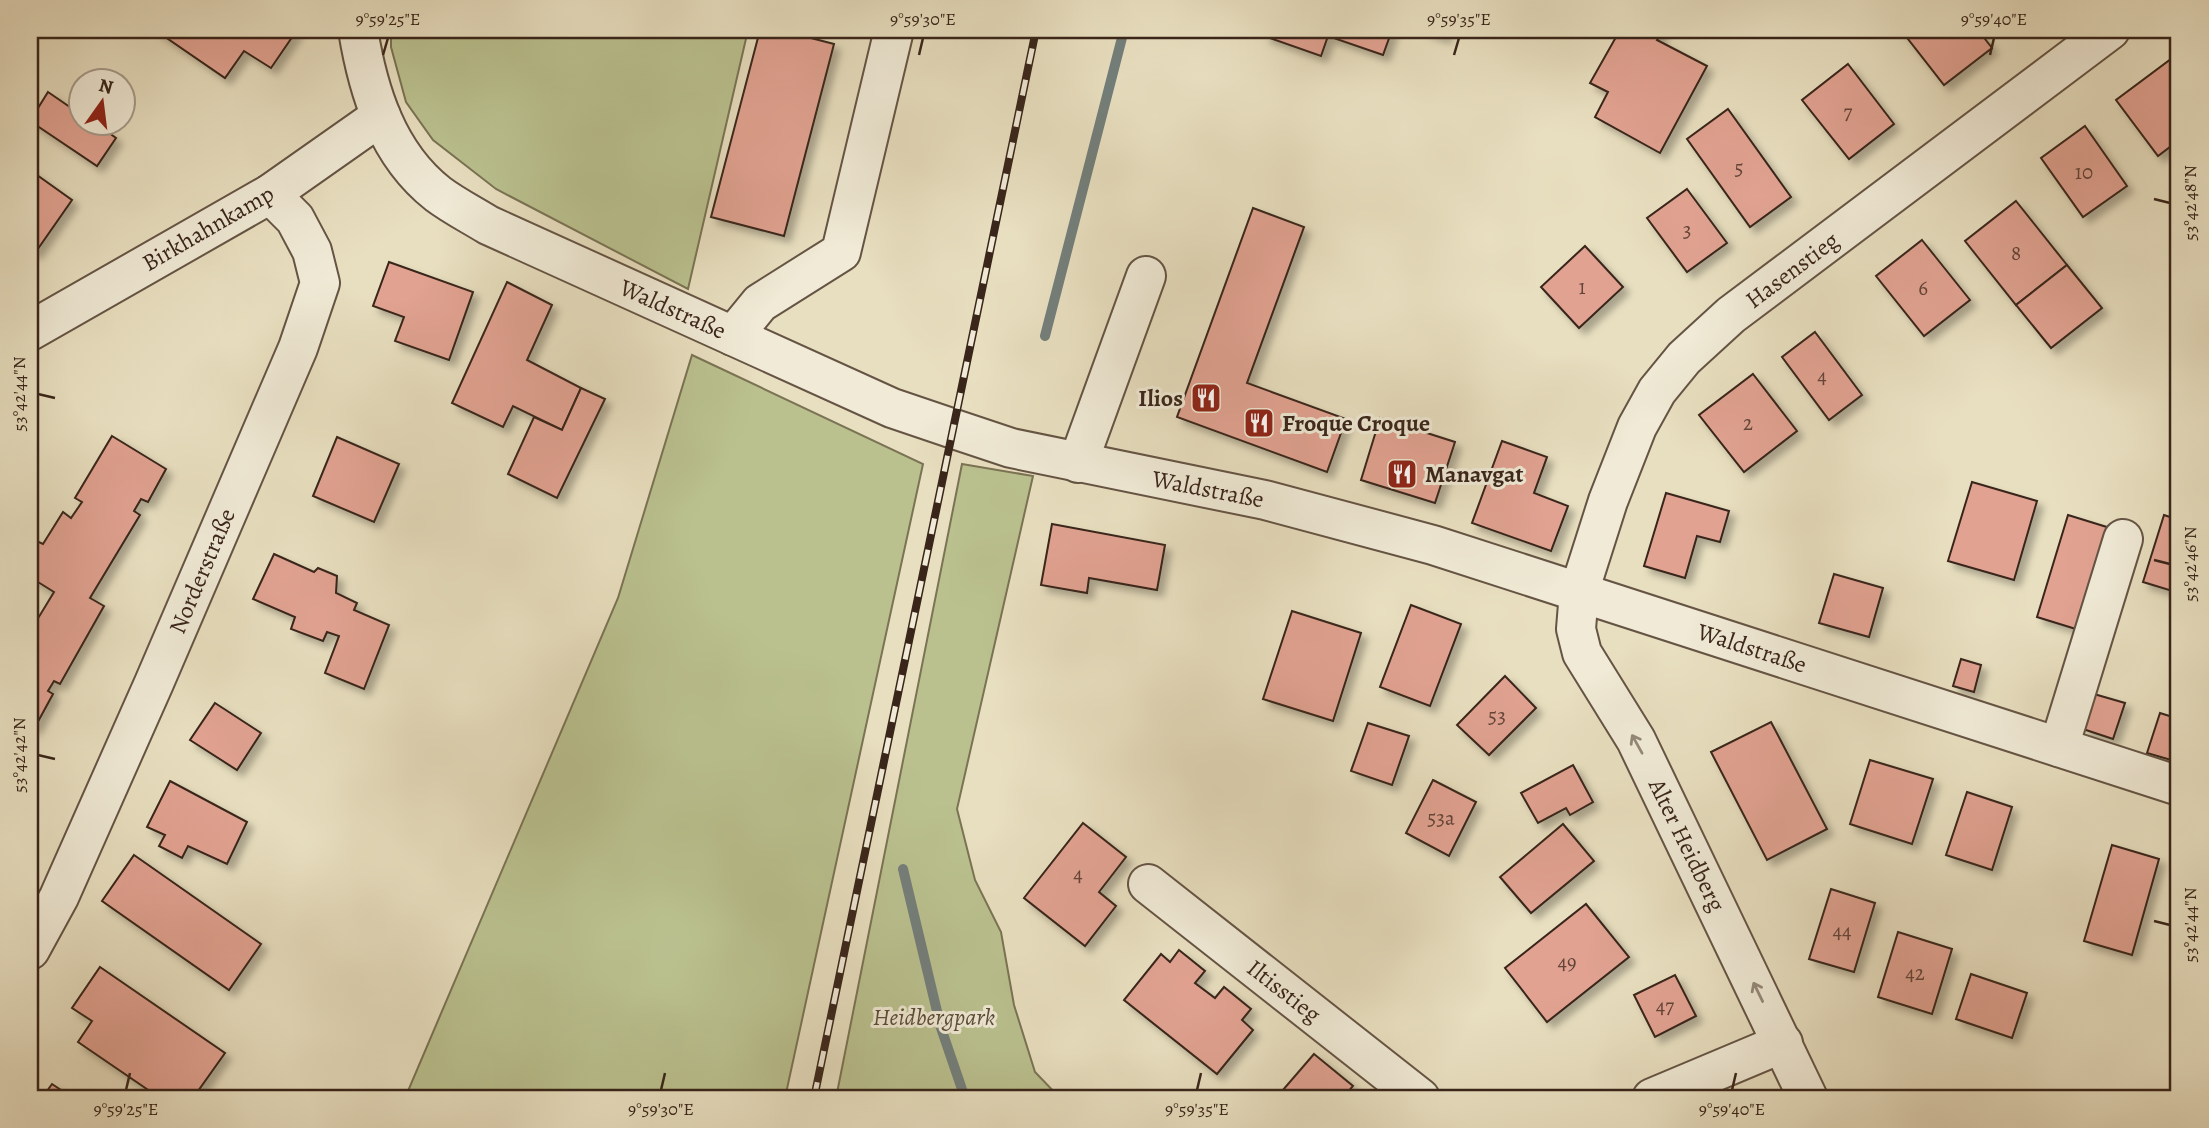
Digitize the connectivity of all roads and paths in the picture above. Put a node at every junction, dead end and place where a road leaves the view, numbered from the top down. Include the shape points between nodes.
1 (358, 30) edge
2 (894, 30) edge
3 (2110, 30) edge
4 (381, 116) junction
5 (270, 194) junction
6 (1146, 276) dead end
7 (30, 331) edge
8 (733, 336) junction
9 (1078, 463) junction
10 (2123, 539) dead end
11 (1579, 592) junction
12 (2059, 747) junction
13 (2179, 786) edge
14 (1148, 884) dead end
15 (30, 950) edge
16 (1783, 1043) junction
17 (1420, 1098) edge
18 (1652, 1098) edge
19 (1808, 1098) edge

1 - 4 street, Waldstraße via 365,73
2 - 8 street via 841,252 760,303
3 - 11 street, Hasenstieg via 1731,315 1684,358 1637,426
4 - 5 street, Birkhahnkamp
4 - 8 street, Waldstraße via 405,161 439,195 488,225
5 - 7 street, Birkhahnkamp
5 - 15 street, Norderstraße via 295,219 312,251 320,283 298,348 154,683 59,897
6 - 9 street
8 - 9 street, Waldstraße via 892,408 1011,448
9 - 11 street, Waldstraße via 1345,520
10 - 12 street
11 - 12 street, Waldstraße
16 -> 11 street, Alter Heidberg via 1636,740 1581,653 1576,629
12 - 13 street, Waldstraße
14 - 17 street, Iltisstieg
16 - 18 street
16 - 19 street, Alter Heidberg

